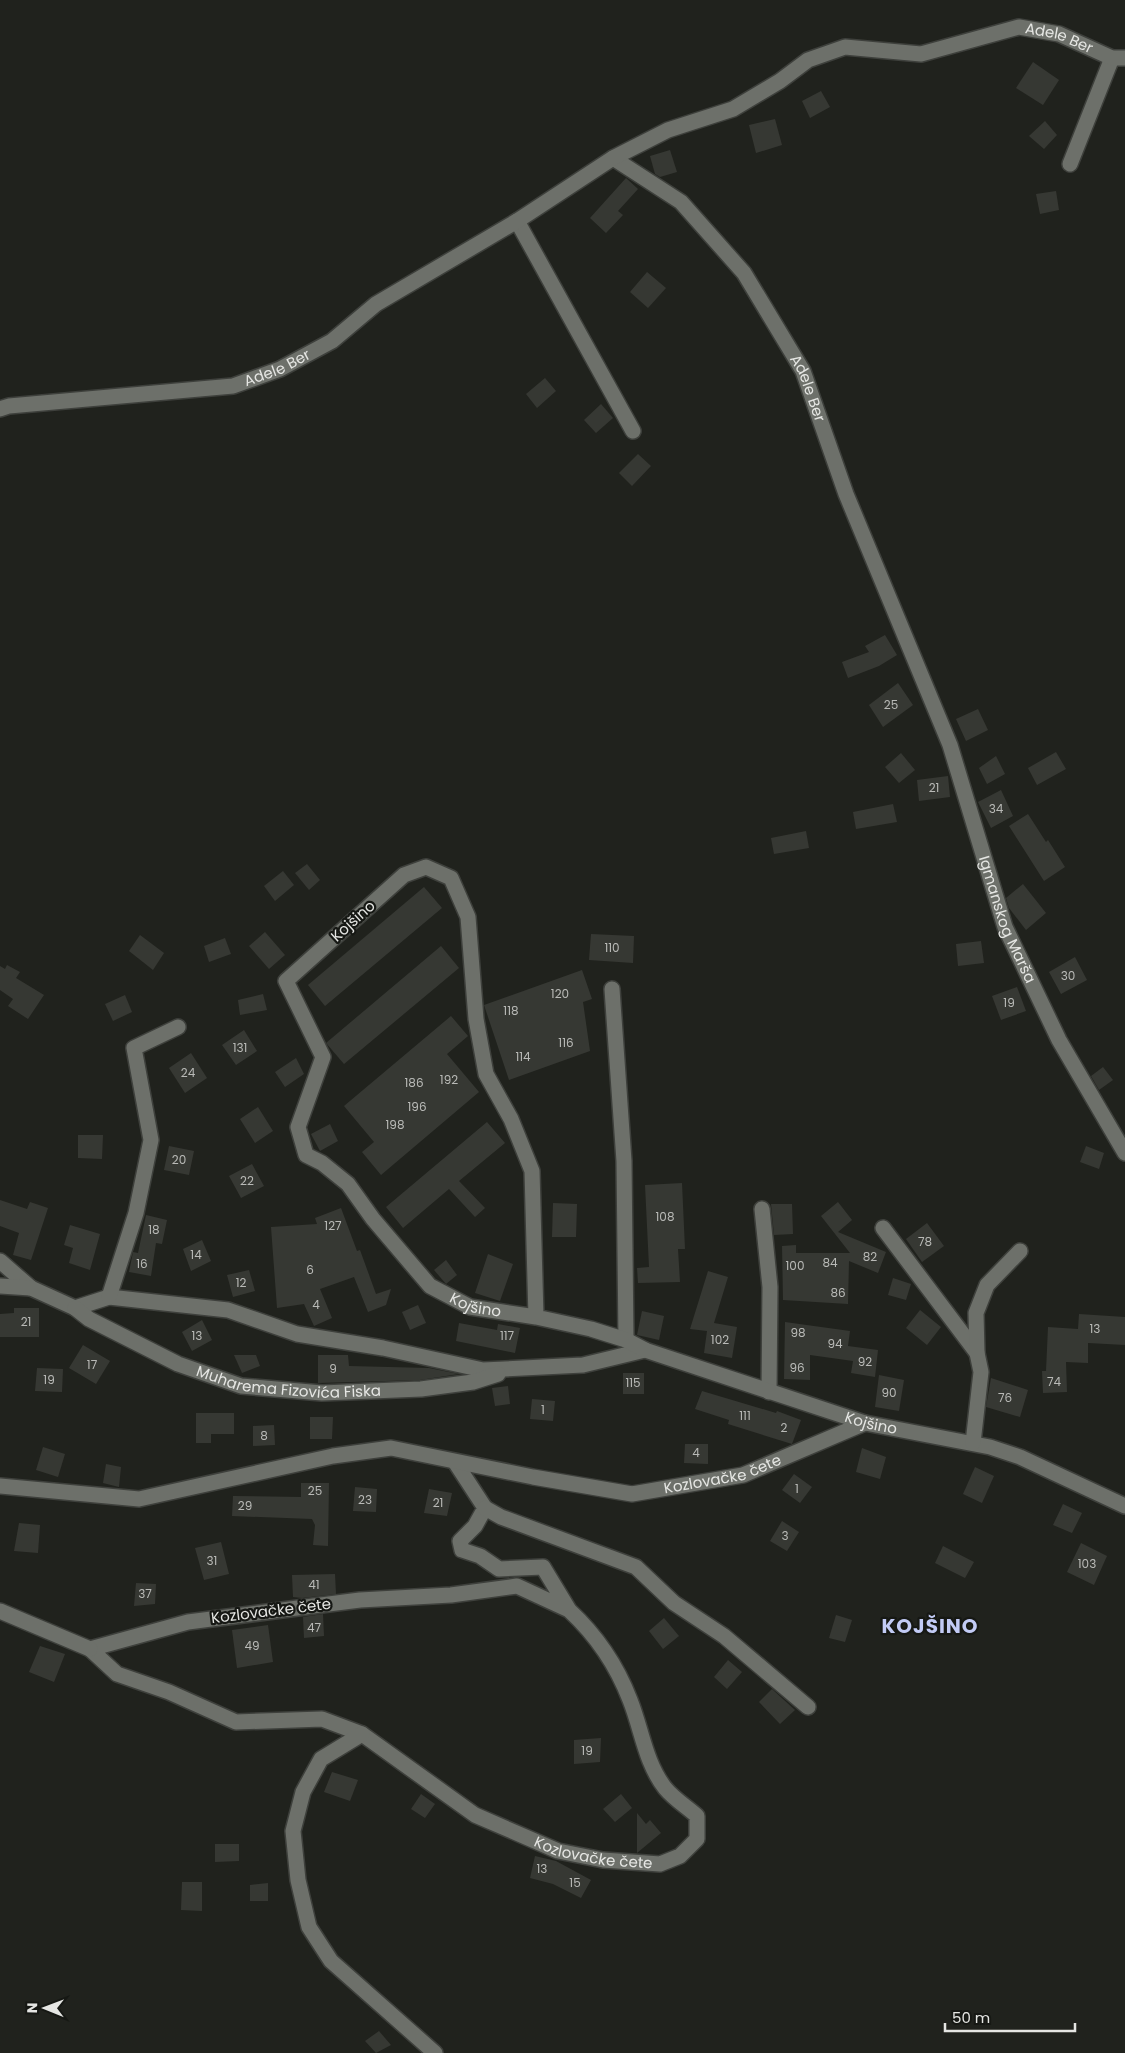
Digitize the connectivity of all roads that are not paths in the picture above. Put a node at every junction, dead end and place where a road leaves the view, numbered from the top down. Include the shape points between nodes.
1 (1119, 58) edge
2 (612, 158) junction
3 (1070, 164) dead end
4 (517, 221) junction
5 (0, 409) edge
6 (633, 431) dead end
7 (920, 673) joint
8 (612, 989) dead end
9 (178, 1027) dead end
10 (1125, 1153) edge
11 (762, 1210) dead end
12 (883, 1228) dead end
13 (1020, 1251) dead end
14 (0, 1261) edge
15 (0, 1286) edge
16 (31, 1288) junction
17 (109, 1297) junction
18 (75, 1308) junction
19 (536, 1317) junction
20 (626, 1340) junction
21 (645, 1350) junction
22 (977, 1353) junction
23 (516, 1369) junction
24 (769, 1392) junction
25 (865, 1423) junction
26 (973, 1443) junction
27 (455, 1462) junction
28 (0, 1486) edge
29 (1125, 1506) edge
30 (485, 1508) junction
31 (569, 1610) junction
32 (0, 1611) edge
33 (90, 1649) junction
34 (808, 1706) dead end
35 (362, 1734) junction
36 (435, 2053) edge

1 - 2 street, Adele Ber via 1059,34 1019,26 921,54 844,47 808,60 733,109 668,130
1 - 3 street, Adele Ber
2 - 4 street, Adele Ber
2 - 7 street, Adele Ber via 681,202 694,216 744,273 803,370 846,494
4 - 5 street, Adele Ber via 376,304 332,341 280,369 233,386
4 - 6 street
7 - 10 street, Igmanskog Marša via 950,745 1005,927 1059,1040
8 - 20 street via 624,1161
9 - 17 street via 134,1048 152,1140 136,1213
11 - 24 street via 770,1287
12 - 22 street
13 - 22 street via 988,1285 980,1303 976,1313
14 - 16 street
15 - 16 street, Muharema Fizovića Fiska
16 - 18 street, Muharema Fizovića Fiska
17 - 18 street, Muharema Fizovića Fiska
17 - 23 street, Muharema Fizovića Fiska via 228,1310 297,1334 383,1348 483,1370
18 - 23 street, Muharema Fizovića Fiska via 88,1319 178,1364 241,1386 322,1393 421,1389 473,1382
19 - 19 street, Kojšino via 532,1171 511,1119 486,1074 476,1019 468,917 451,878 426,867 404,875 286,981 323,1056 298,1128 306,1155 322,1163 348,1184 373,1220 430,1286 470,1307
19 - 20 street, Kojšino
20 - 21 street, Kojšino
21 - 23 street, Muharema Fizovića Fiska via 583,1365
21 - 24 street, Kojšino
22 - 26 street via 981,1372
24 - 25 street, Kojšino
25 - 26 street, Kojšino
25 - 27 street, Kozlovačke čete via 743,1475 632,1494
26 - 29 street, Kojšino via 1020,1457
27 - 28 street, Kozlovačke čete via 391,1448 333,1456 139,1499
27 - 30 street
30 - 31 street, Kozlovačke čete via 475,1526 460,1540 462,1550 480,1556 499,1569 543,1567
30 - 34 street via 501,1517 636,1567 674,1602 724,1636
31 - 33 street, Kozlovačke čete via 516,1586 451,1595 360,1600 188,1622
31 - 35 street, Kozlovačke čete via 590,1629 614,1669 630,1700 648,1760 666,1789 697,1816 698,1839 680,1856 660,1864 636,1864 558,1851 475,1815
32 - 33 street, Kozlovačke čete
33 - 35 street, Kozlovačke čete via 118,1674 169,1692 236,1722 322,1719
35 - 36 street via 321,1759 303,1792 293,1831 298,1880 309,1927 331,1961

